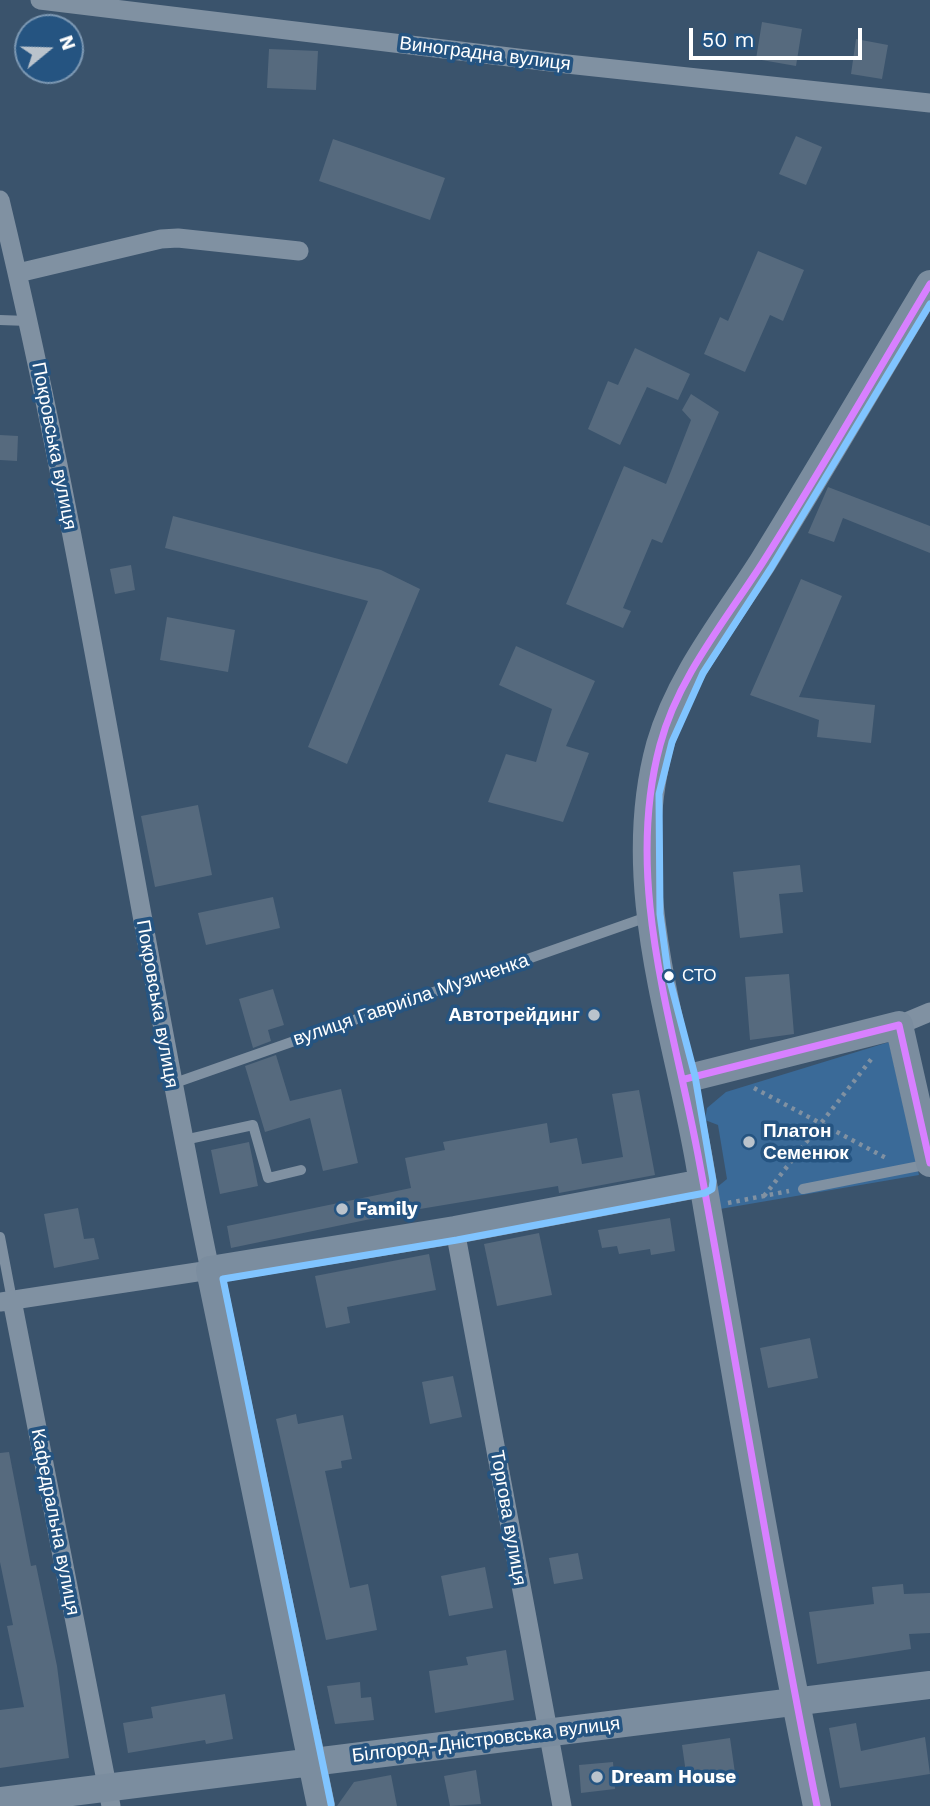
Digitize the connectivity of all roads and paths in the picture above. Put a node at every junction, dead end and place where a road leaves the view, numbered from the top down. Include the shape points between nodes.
1 (40, 0) edge
2 (930, 103) edge
3 (0, 200) edge
4 (299, 251) dead end
5 (18, 273) junction
6 (930, 284) edge
7 (0, 320) edge
8 (29, 321) junction
9 (650, 915) junction
10 (930, 1012) edge
11 (899, 1025) junction
12 (685, 1079) junction
13 (171, 1084) junction
14 (753, 1088) dead end
15 (820, 1123) junction
16 (183, 1141) junction
17 (922, 1165) edge
18 (301, 1170) dead end
19 (803, 1189) joint
20 (711, 1194) junction
21 (764, 1196) junction
22 (455, 1230) junction
23 (0, 1237) edge
24 (210, 1270) junction
25 (6, 1301) edge
26 (930, 1685) edge
27 (795, 1701) junction
28 (547, 1735) junction
29 (312, 1760) junction
30 (109, 1797) edge
31 (0, 1801) edge
32 (321, 1806) edge
33 (562, 1806) edge
34 (817, 1806) edge

1 - 2 street, Виноградна вулиця
3 - 5 street, Покровська вулиця
4 - 5 street via 161,239
5 - 8 street, Покровська вулиця
6 - 9 main road via 694,668 662,740 648,793
7 - 8 lane
8 - 13 street, Покровська вулиця
9 - 12 main road via 658,975
9 - 13 lane, вулиця Гавриїла Музиченка
10 - 11 street
11 - 12 main road
11 - 15 path
11 - 17 main road
12 - 20 main road
13 - 16 street, Покровська вулиця
14 - 15 path
15 - 17 path
15 - 21 path
16 - 18 lane via 253,1125 268,1178
16 - 24 street, Покровська вулиця
17 - 19 lane
19 - 21 path
20 - 21 path
20 - 22 main road
20 - 27 main road
22 - 24 main road
22 - 28 street, Торгова вулиця
23 - 25 lane, Кафедральна вулиця
24 - 25 street
24 - 29 main road, Покровська вулиця
25 - 30 street, Кафедральна вулиця via 20,1342
26 - 27 main road, Білгород-Дністровська вулиця
27 - 28 main road, Білгород-Дністровська вулиця
27 - 34 main road
28 - 29 main road, Білгород-Дністровська вулиця
28 - 33 street, Торгова вулиця
29 - 30 main road, Білгород-Дністровська вулиця
29 - 32 main road, Покровська вулиця
30 - 31 main road, Білгород-Дністровська вулиця

